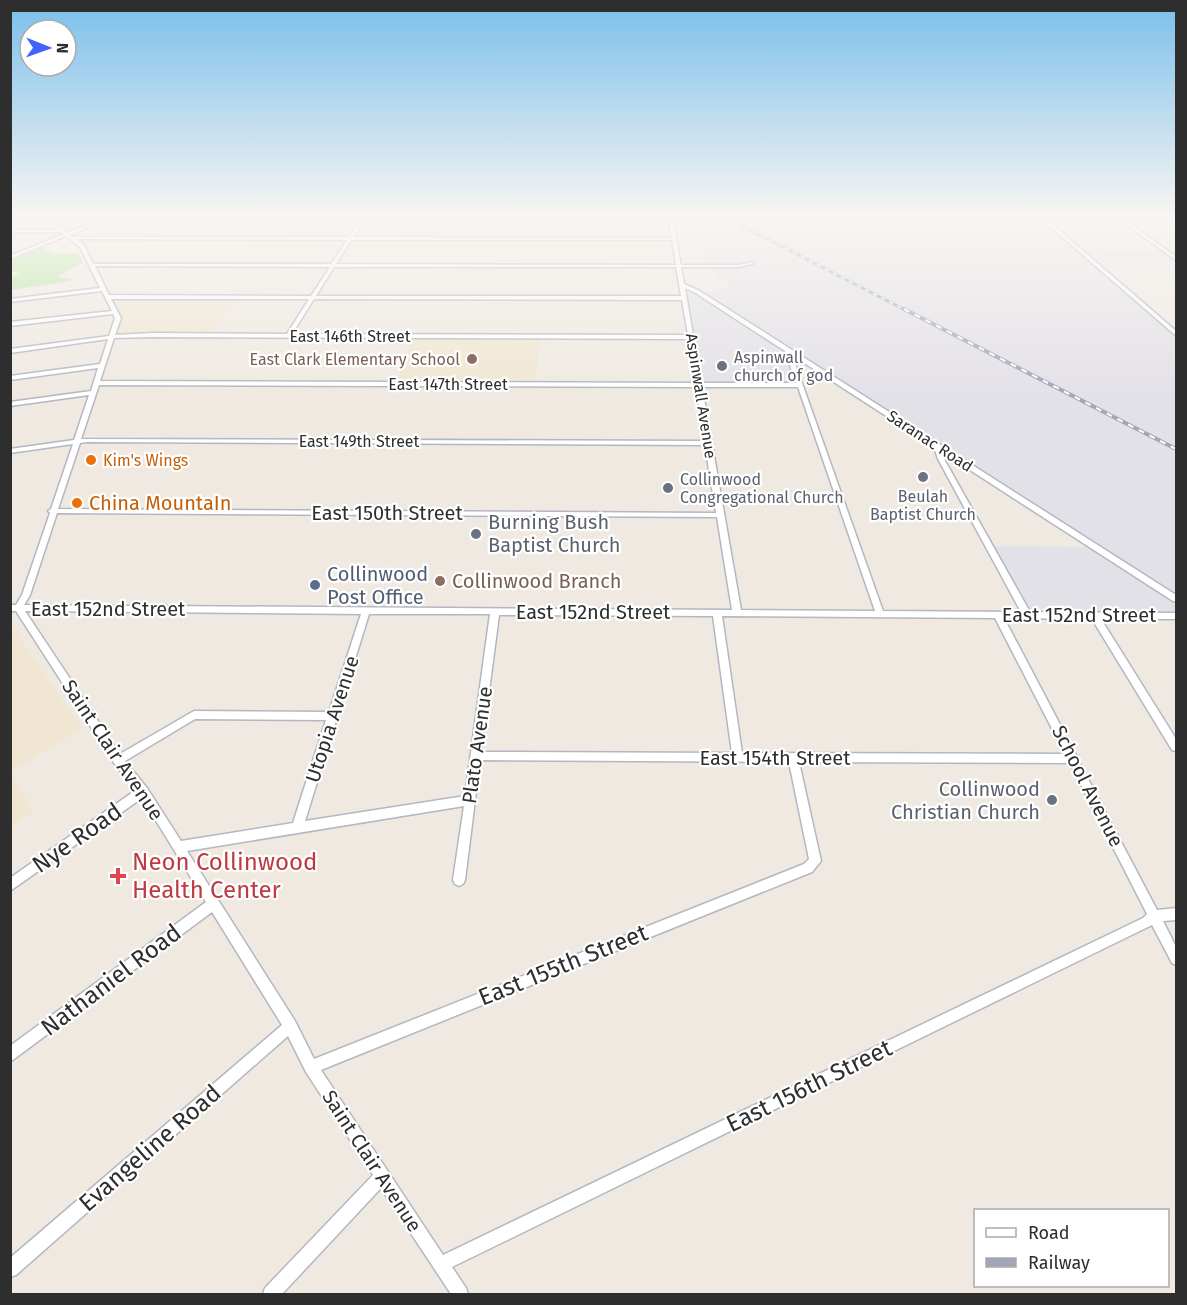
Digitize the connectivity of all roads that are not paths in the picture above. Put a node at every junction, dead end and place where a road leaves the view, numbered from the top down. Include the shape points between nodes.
1 (96, 276) edge
2 (326, 276) edge
3 (681, 276) edge
4 (1110, 276) edge
5 (682, 285) junction
6 (102, 289) junction
7 (108, 297) junction
8 (312, 297) junction
9 (684, 298) junction
10 (10, 301) edge
11 (116, 312) junction
12 (10, 324) edge
13 (1176, 333) edge
14 (288, 336) junction
15 (111, 337) junction
16 (692, 337) junction
17 (10, 351) edge
18 (788, 351) junction
19 (101, 366) junction
20 (10, 378) edge
21 (96, 382) junction
22 (698, 385) junction
23 (800, 385) junction
24 (93, 393) junction
25 (10, 404) edge
26 (75, 442) junction
27 (708, 443) junction
28 (937, 445) junction
29 (10, 451) edge
30 (52, 511) junction
31 (722, 515) junction
32 (1176, 598) edge
33 (13, 609) edge
34 (366, 610) junction
35 (495, 611) junction
36 (717, 613) junction
37 (737, 613) junction
38 (880, 614) junction
39 (998, 615) junction
40 (1027, 615) junction
41 (1094, 615) junction
42 (1176, 616) edge
43 (332, 716) junction
44 (1176, 747) edge
45 (476, 756) junction
46 (738, 757) junction
47 (793, 758) junction
48 (1074, 759) junction
49 (118, 760) junction
50 (143, 791) junction
51 (469, 800) junction
52 (297, 828) junction
53 (178, 847) junction
54 (459, 880) dead end
55 (10, 885) edge
56 (212, 905) junction
57 (1176, 914) edge
58 (1154, 916) junction
59 (1176, 958) edge
60 (290, 1026) junction
61 (10, 1055) edge
62 (311, 1067) junction
63 (382, 1176) junction
64 (441, 1264) junction
65 (10, 1269) edge
66 (271, 1294) edge
67 (460, 1294) edge

1 - 6 street
2 - 8 street
3 - 5 street, Aspinwall Avenue
4 - 13 street
5 - 9 street, Aspinwall Avenue
5 - 18 street, Saranac Road
6 - 7 street
6 - 10 street
7 - 8 street
7 - 11 street
8 - 9 street
8 - 14 street
9 - 16 street, Aspinwall Avenue
11 - 12 street
11 - 15 street via 118,318
14 - 15 street, East 146th Street
14 - 16 street, East 146th Street
15 - 17 street, East 146th Street
15 - 19 street
16 - 22 street, Aspinwall Avenue
18 - 23 street
18 - 28 street, Saranac Road
19 - 20 street
19 - 21 street
21 - 22 street, East 147th Street
21 - 24 street
22 - 23 street, East 147th Street
22 - 27 street, Aspinwall Avenue
23 - 38 street
24 - 25 street
24 - 26 street
26 - 27 street, East 149th Street
26 - 29 street, East 149th Street
26 - 30 street
27 - 31 street, Aspinwall Avenue
28 - 32 street, Saranac Road
28 - 40 street via 942,462
30 - 31 street, East 150th Street
30 - 33 street via 26,595
31 - 37 street, Aspinwall Avenue
33 - 34 street, East 152nd Street
33 - 49 street, Saint Clair Avenue
34 - 35 street, East 152nd Street
34 - 43 street, Utopia Avenue
35 - 36 street, East 152nd Street
35 - 45 street, Plato Avenue
36 - 37 street, East 152nd Street
36 - 46 street
37 - 38 street, East 152nd Street
38 - 39 street, East 152nd Street
39 - 40 street, East 152nd Street
39 - 48 street, School Avenue
40 - 41 street, East 152nd Street
41 - 42 street, East 152nd Street
41 - 44 street
43 - 49 street via 194,715
43 - 52 street, Utopia Avenue
45 - 46 street, East 154th Street
45 - 51 street, Plato Avenue
46 - 47 street, East 154th Street
47 - 48 street, East 154th Street
47 - 62 street, East 155th Street via 815,861 808,867
48 - 58 street, School Avenue
49 - 50 street, Saint Clair Avenue
50 - 53 street, Saint Clair Avenue
50 - 55 street, Nye Road
51 - 52 street
51 - 54 street, Plato Avenue
52 - 53 street
53 - 56 street, Saint Clair Avenue
56 - 60 street, Saint Clair Avenue
56 - 61 street, Nathaniel Road
57 - 58 street, East 156th Street
58 - 59 street, School Avenue
58 - 64 street, East 156th Street
60 - 62 street, Saint Clair Avenue
60 - 65 street, Evangeline Road
62 - 63 street, Saint Clair Avenue
63 - 64 street, Saint Clair Avenue
63 - 66 street
64 - 67 street, Saint Clair Avenue

